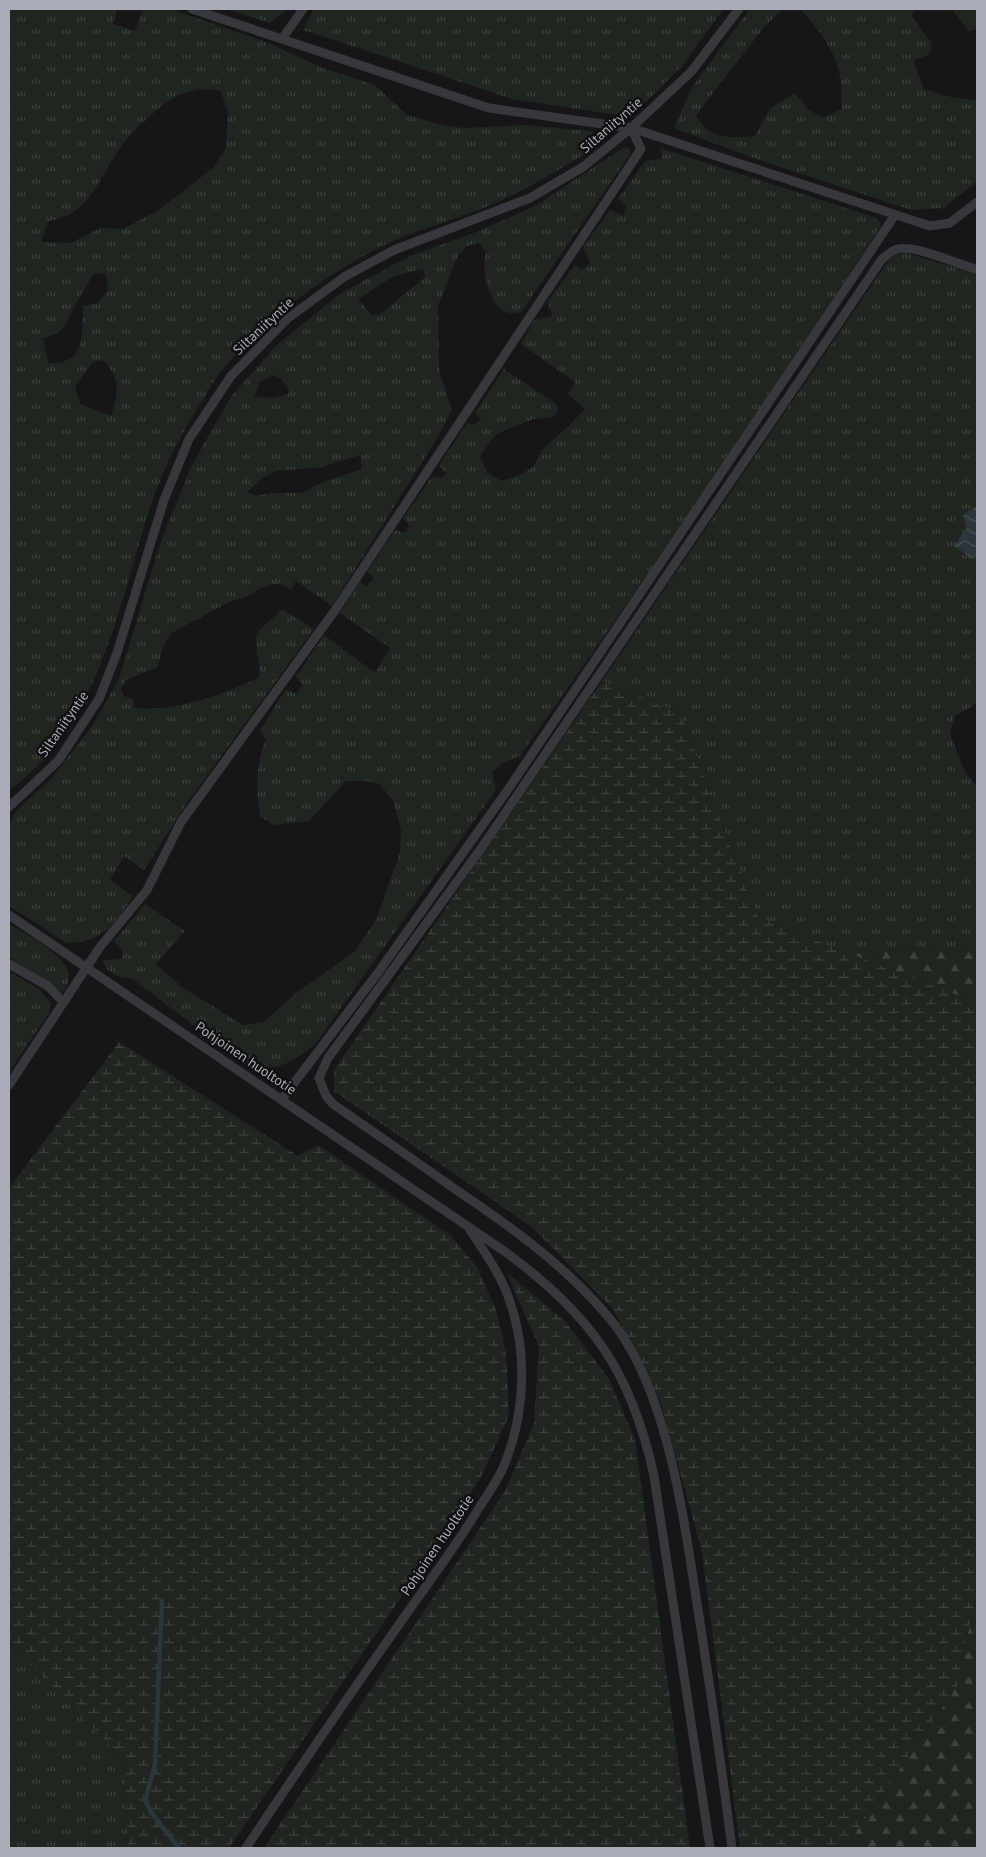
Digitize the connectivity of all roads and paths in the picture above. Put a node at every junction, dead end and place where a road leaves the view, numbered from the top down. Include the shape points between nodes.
1 (192, 9) edge
2 (303, 9) edge
3 (739, 9) edge
4 (282, 39) junction
5 (631, 128) junction
6 (977, 202) edge
7 (895, 214) junction
8 (977, 269) edge
9 (9, 807) edge
10 (9, 915) edge
11 (9, 964) edge
12 (87, 966) junction
13 (64, 1002) junction
14 (9, 1085) edge
15 (282, 1099) junction
16 (467, 1225) junction
17 (246, 1848) edge
18 (710, 1848) edge
19 (732, 1848) edge

1 - 4 lane
2 - 4 lane
3 - 5 lane, Siltaniityntie via 691,72
4 - 5 lane via 489,108
5 - 7 lane
5 - 9 lane, Siltaniityntie via 583,167 530,198 394,250 344,277 287,319 231,376 189,439 168,491 117,653 99,699 58,761
5 - 12 lane via 641,149 336,609 181,822 147,890
6 - 7 lane via 950,223 930,226
7 - 15 lane via 510,788 377,974
8 - 19 lane via 913,248 896,249 882,259 470,866 328,1058 319,1078 333,1104 511,1228 569,1275 607,1314 636,1357 650,1390 681,1507
10 - 12 lane, Pohjoinen huoltotie
11 - 13 lane via 48,986
12 - 13 lane
12 - 15 lane, Pohjoinen huoltotie
13 - 14 lane
15 - 16 lane, Pohjoinen huoltotie
16 - 17 lane, Pohjoinen huoltotie via 491,1261 510,1302 520,1344 522,1383 508,1456 467,1528
16 - 18 lane, Pohjoinen huoltotie via 544,1281 579,1316 611,1359 639,1418 654,1476

